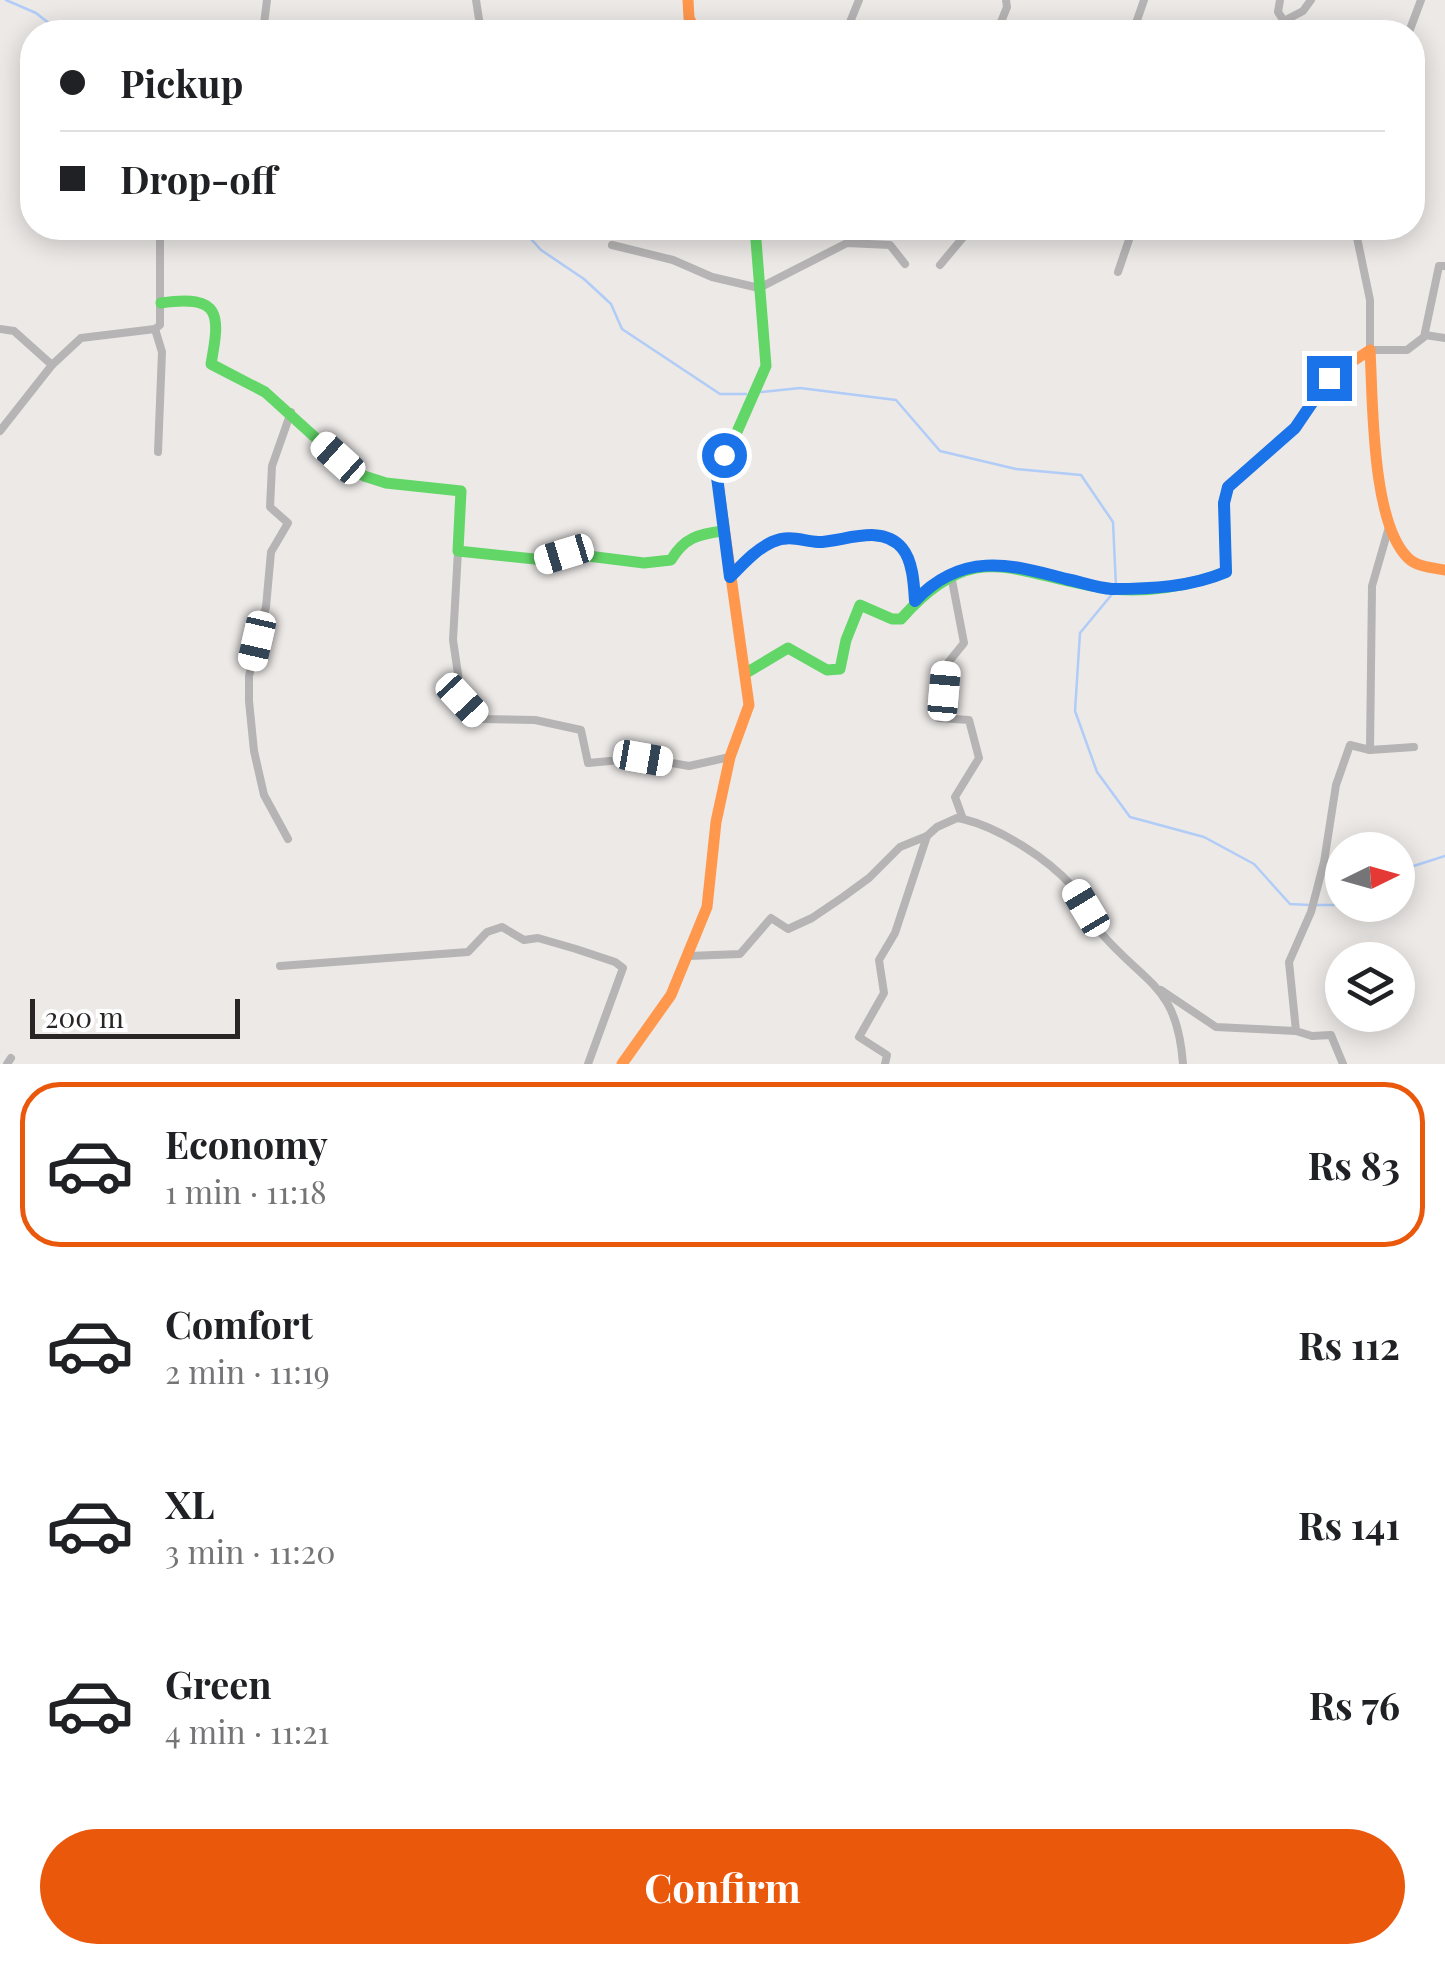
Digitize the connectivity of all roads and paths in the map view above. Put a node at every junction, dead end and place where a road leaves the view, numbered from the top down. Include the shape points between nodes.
1 (1311, 0) edge
2 (1286, 20) edge
3 (160, 240) edge
4 (756, 240) edge
5 (961, 240) edge
6 (1130, 240) edge
7 (1359, 240) edge
8 (612, 245) dead end
9 (905, 264) dead end
10 (940, 265) dead end
11 (1445, 266) edge
12 (1118, 272) dead end
13 (758, 288) junction
14 (161, 303) junction
15 (0, 329) edge
16 (155, 329) junction
17 (1424, 335) junction
18 (1445, 338) edge
19 (1370, 350) junction
20 (52, 365) junction
21 (291, 412) junction
22 (0, 431) edge
23 (158, 452) dead end
24 (1389, 527) junction
25 (722, 531) junction
26 (458, 551) junction
27 (1445, 570) edge
28 (951, 576) junction
29 (730, 577) junction
30 (915, 601) junction
31 (746, 673) junction
32 (1414, 747) dead end
33 (1370, 750) junction
34 (730, 757) junction
35 (963, 820) junction
36 (927, 836) junction
37 (288, 840) dead end
38 (690, 956) junction
39 (280, 966) dead end
40 (1158, 988) junction
41 (1296, 1031) junction
42 (588, 1064) edge
43 (622, 1064) edge
44 (885, 1064) edge
45 (1184, 1064) edge
46 (1343, 1064) edge

1 - 2 street
3 - 14 street
4 - 13 street
5 - 10 street
6 - 12 street
7 - 19 street via 1370,300
8 - 13 street
9 - 13 street via 890,245 847,243
11 - 17 street
13 - 25 street via 766,366 720,465
14 - 16 street
14 - 21 street via 192,299 205,306 218,330 211,364
15 - 20 street via 14,331
16 - 20 street via 81,338
16 - 23 street via 162,352
17 - 18 street
17 - 19 street via 1407,350
19 - 24 street
19 - 28 street via 1329,378 1295,428 1228,487 1226,572 1206,582 1116,588 1010,564
20 - 22 street
21 - 26 street via 364,476 460,491
21 - 37 street via 272,466 270,508 288,523 271,552 248,702 264,795
24 - 27 street via 1408,558
24 - 33 street via 1372,586
25 - 26 street via 690,536 671,560 644,564
25 - 29 street
26 - 34 street via 453,640 462,700 480,719 581,730 588,763 643,758 689,766
28 - 30 street
28 - 35 street via 964,643 947,664 940,718 969,720 978,758 955,798
29 - 30 street via 776,540 884,538 902,548
29 - 31 street
30 - 31 street via 892,619 860,605 840,669 827,670 788,648
31 - 34 street via 750,705
32 - 33 street
33 - 41 street via 1350,745 1311,912 1289,962
34 - 38 street via 706,906
35 - 36 street
35 - 40 street via 1016,841 1072,887 1098,930
36 - 38 street via 900,847 812,918 788,929 771,918 740,954
36 - 44 street via 879,960 884,993 860,1037 887,1055
38 - 43 street
39 - 42 street via 468,952 502,927 524,940 576,949 623,968
40 - 41 street via 1216,1027
40 - 45 street via 1178,1022
41 - 46 street via 1331,1034

